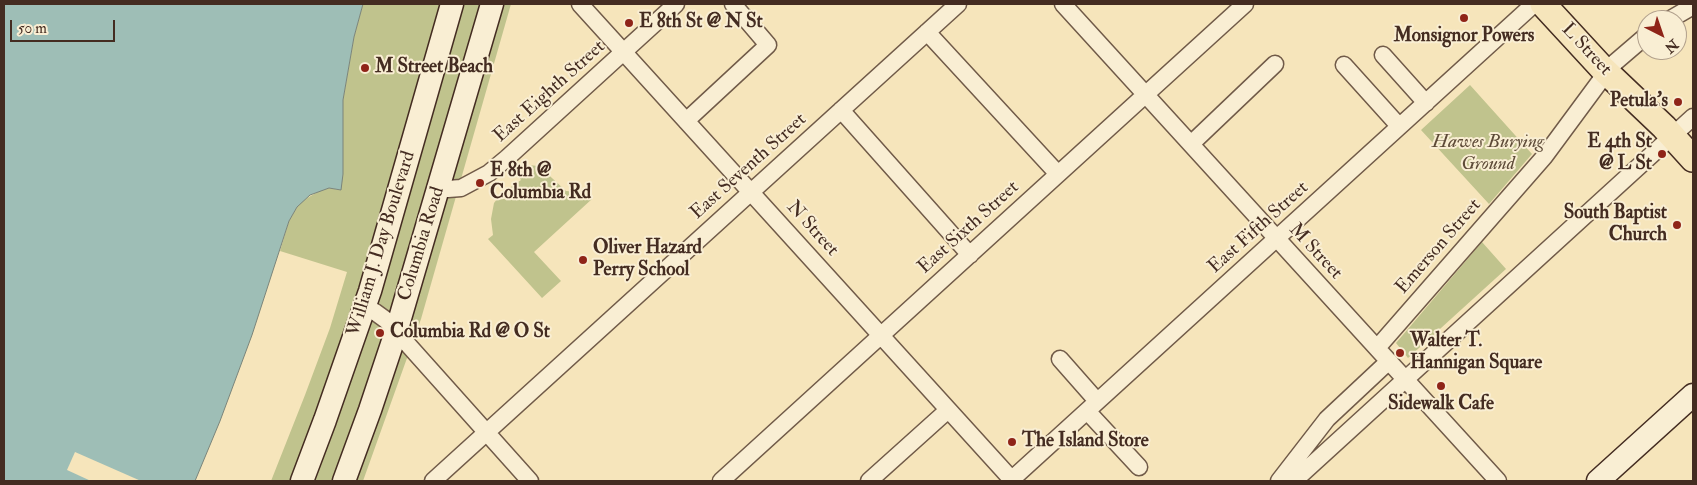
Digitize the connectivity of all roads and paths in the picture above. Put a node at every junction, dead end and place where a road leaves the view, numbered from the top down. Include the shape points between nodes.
1 (452, 4) edge
2 (492, 4) edge
3 (580, 4) edge
4 (676, 4) edge
5 (733, 4) edge
6 (958, 4) edge
7 (1063, 4) edge
8 (1245, 4) edge
9 (1534, 4) edge
10 (1543, 4) edge
11 (928, 32) junction
12 (1637, 43) edge
13 (623, 52) junction
14 (1383, 55) dead end
15 (1275, 64) dead end
16 (1344, 65) dead end
17 (1606, 72) junction
18 (1145, 95) junction
19 (1426, 103) junction
20 (841, 110) junction
21 (1693, 117) edge
22 (686, 121) junction
23 (1399, 126) junction
24 (1672, 136) junction
25 (1191, 144) junction
26 (1693, 159) edge
27 (1058, 174) junction
28 (440, 186) junction
29 (751, 192) junction
30 (1276, 239) junction
31 (970, 255) junction
32 (364, 307) junction
33 (396, 332) junction
34 (880, 336) junction
35 (1377, 348) junction
36 (1060, 359) dead end
37 (1389, 362) junction
38 (1406, 379) junction
39 (1693, 395) edge
40 (1092, 406) junction
41 (948, 410) junction
42 (486, 433) junction
43 (1139, 467) dead end
44 (302, 481) edge
45 (344, 481) edge
46 (433, 481) edge
47 (530, 481) edge
48 (721, 481) edge
49 (869, 481) edge
50 (1011, 481) edge
51 (1279, 481) edge
52 (1294, 481) edge
53 (1498, 481) edge
54 (1598, 481) edge

1 - 32 main road, William J. Day Boulevard
2 - 28 main road, Columbia Road
3 - 13 street, N Street
4 - 13 street, East Eighth Street
5 - 22 street via 768,45
6 - 11 street, East Seventh Street
7 - 18 street, M Street
8 - 18 street, East Sixth Street
9 - 19 street, East Fifth Street
10 - 17 main road, L Street
11 - 20 street, East Seventh Street
11 - 27 street
12 - 17 street, Emerson Street
13 - 22 street, N Street
13 - 28 street, East Eighth Street via 489,173 461,188
14 - 19 street
15 - 25 street
16 - 23 street
17 - 24 main road, L Street
17 - 35 street, Emerson Street via 1544,157
18 - 25 street, M Street
18 - 27 street, East Sixth Street
19 - 23 street, East Fifth Street
20 - 29 street, East Seventh Street
20 - 31 street
21 - 24 street
22 - 29 street, N Street
23 - 30 street, East Fifth Street
24 - 26 main road, L Street
24 - 38 street
25 - 30 street, M Street
27 - 31 street, East Sixth Street
28 - 33 main road, Columbia Road
29 - 34 street, N Street
29 - 42 street, East Seventh Street
30 - 35 street, M Street
30 - 40 street, East Fifth Street
31 - 34 street, East Sixth Street
32 - 33 street via 381,316
32 - 44 main road, William J. Day Boulevard
33 - 42 street
33 - 45 main road, Columbia Road
34 - 41 street, N Street
34 - 48 street, East Sixth Street
35 - 37 street, M Street
36 - 40 street
37 - 38 street, M Street
37 - 51 street via 1327,420
38 - 52 street
38 - 53 street, M Street
39 - 54 main road
40 - 43 street
40 - 50 street, East Fifth Street
41 - 49 street
41 - 50 street, N Street
42 - 46 street, East Seventh Street
42 - 47 street

